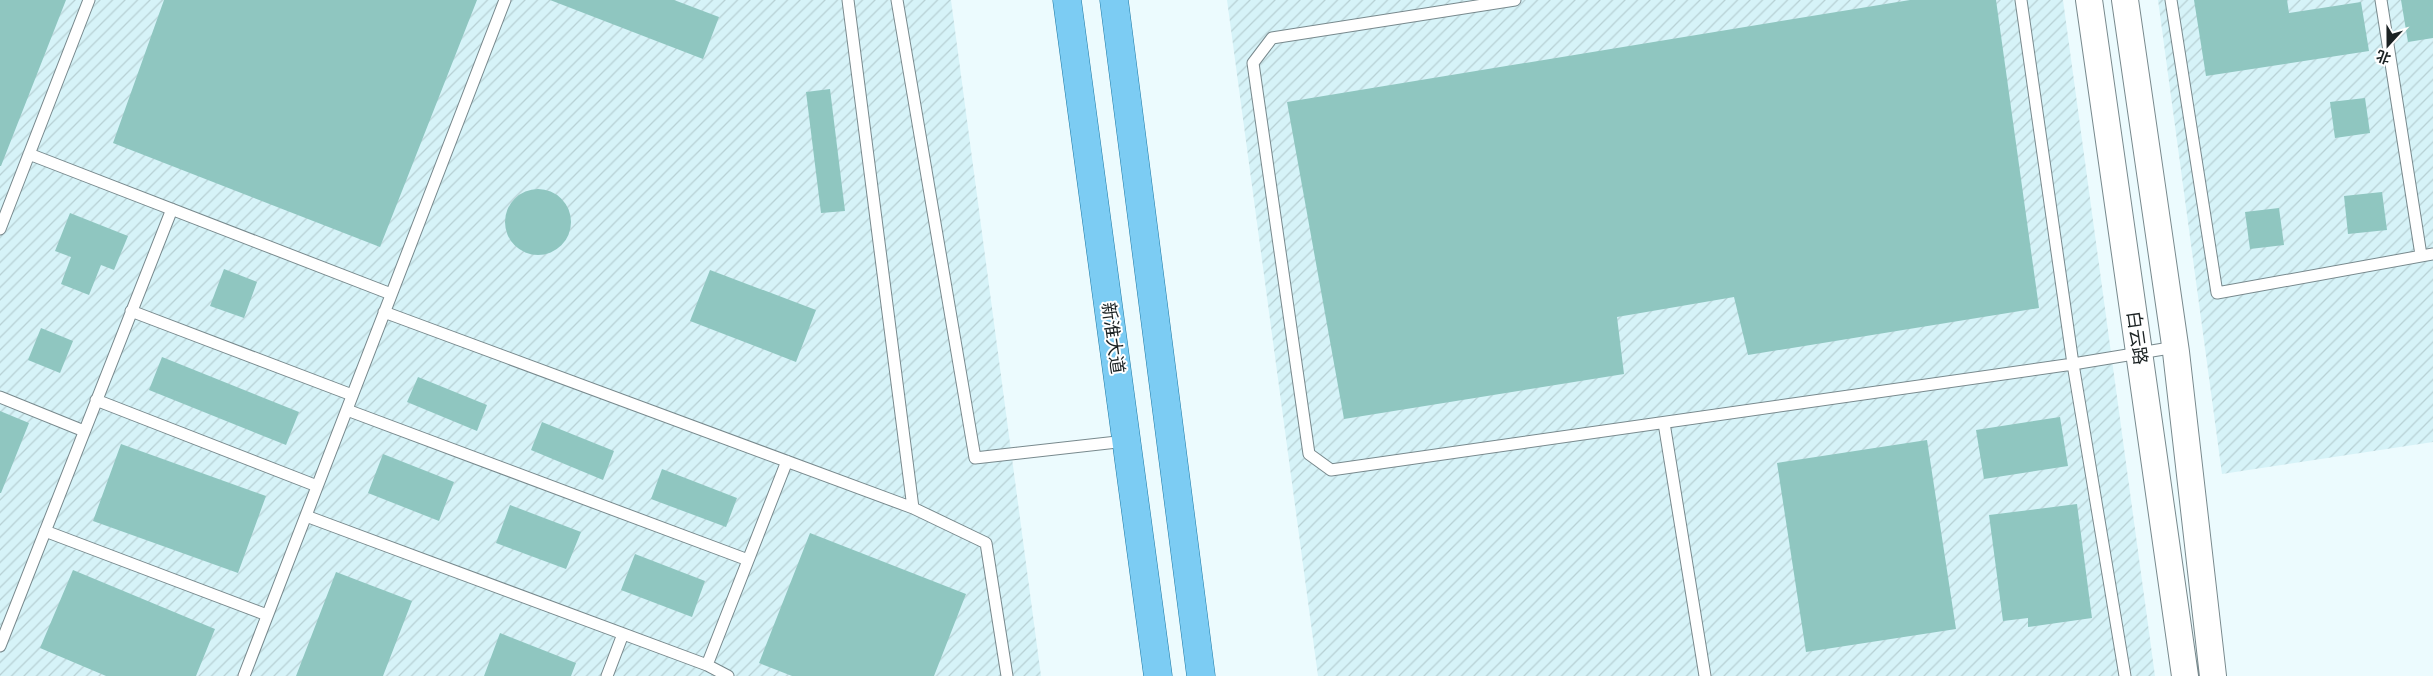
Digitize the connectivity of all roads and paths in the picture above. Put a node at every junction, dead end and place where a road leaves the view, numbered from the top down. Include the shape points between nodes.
1 (89, 0) edge
2 (505, 0) edge
3 (848, 0) edge
4 (897, 0) edge
5 (1067, 0) edge
6 (1114, 0) edge
7 (1515, 0) edge
8 (2020, 0) edge
9 (2089, 0) edge
10 (2125, 0) edge
11 (2171, 0) edge
12 (2381, 0) edge
13 (29, 154) junction
14 (172, 209) junction
15 (0, 229) edge
16 (2433, 254) edge
17 (2421, 255) junction
18 (391, 294) junction
19 (130, 311) junction
20 (384, 312) junction
21 (2176, 348) junction
22 (2139, 354) junction
23 (2073, 364) junction
24 (352, 395) junction
25 (0, 397) edge
26 (96, 400) junction
27 (347, 410) junction
28 (1664, 423) junction
29 (84, 431) junction
30 (1126, 441) junction
31 (787, 461) junction
32 (317, 486) junction
33 (913, 508) junction
34 (306, 516) junction
35 (45, 531) junction
36 (748, 560) junction
37 (267, 616) junction
38 (623, 634) junction
39 (0, 646) edge
40 (707, 665) junction
41 (244, 676) edge
42 (607, 676) edge
43 (728, 676) edge
44 (1007, 676) edge
45 (1158, 676) edge
46 (1201, 676) edge
47 (1706, 676) edge
48 (2125, 676) edge
49 (2185, 676) edge
50 (2213, 676) edge

1 - 13 lane
2 - 18 lane
3 - 33 lane
4 - 30 lane via 975,458
5 - 30 main road, 新淮大道
6 - 46 main road
7 - 28 lane via 1272,38 1253,63 1309,454 1331,470
8 - 23 lane
9 - 22 street, 白云路
10 - 21 street, 白云路
11 - 17 lane via 2217,293
12 - 17 lane
13 - 14 lane
13 - 15 lane
14 - 18 lane
14 - 19 lane
16 - 17 lane
18 - 20 lane
19 - 24 lane
19 - 26 lane
20 - 24 lane
20 - 31 lane
21 - 22 lane
21 - 50 street, 白云路
22 - 23 lane
22 - 49 street, 白云路
23 - 28 lane
23 - 48 lane
24 - 27 lane
25 - 29 lane
26 - 29 lane
26 - 32 lane
27 - 32 lane
27 - 36 lane
28 - 47 lane
29 - 35 lane
30 - 45 main road, 新淮大道
31 - 33 lane
31 - 36 lane
32 - 34 lane
33 - 44 lane via 986,543
34 - 37 lane
34 - 38 lane
35 - 37 lane
35 - 39 lane
36 - 40 lane
37 - 41 lane
38 - 40 lane
38 - 42 lane
40 - 43 lane

